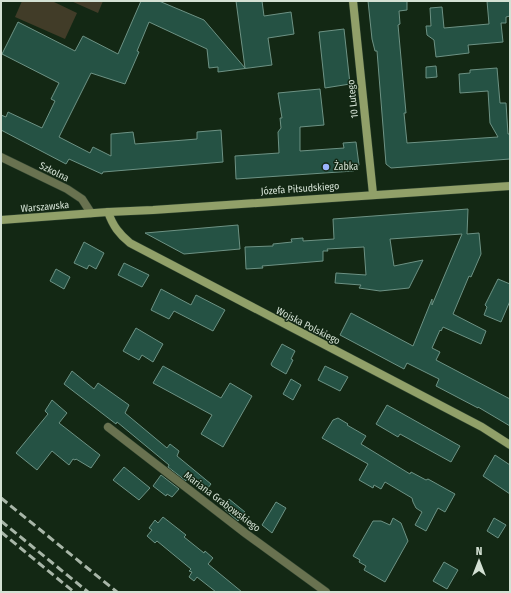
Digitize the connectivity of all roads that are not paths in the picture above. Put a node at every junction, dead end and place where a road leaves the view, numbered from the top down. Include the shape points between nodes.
1 (353, 1) edge
2 (1, 157) edge
3 (510, 186) edge
4 (373, 194) junction
5 (108, 212) junction
6 (91, 213) junction
7 (1, 220) edge
8 (108, 427) dead end
9 (510, 445) edge
10 (326, 592) edge

1 - 4 street, 10 Lutego
2 - 6 street, Szkolna via 67,189 82,199
3 - 4 street, Józefa Piłsudskiego
4 - 5 street, Józefa Piłsudskiego
5 - 6 street, Józefa Piłsudskiego
5 - 9 street, Wojska Polskiego via 118,233 130,243
6 - 7 street, Warszawska
8 - 10 street, Mariana Grabowskiego

